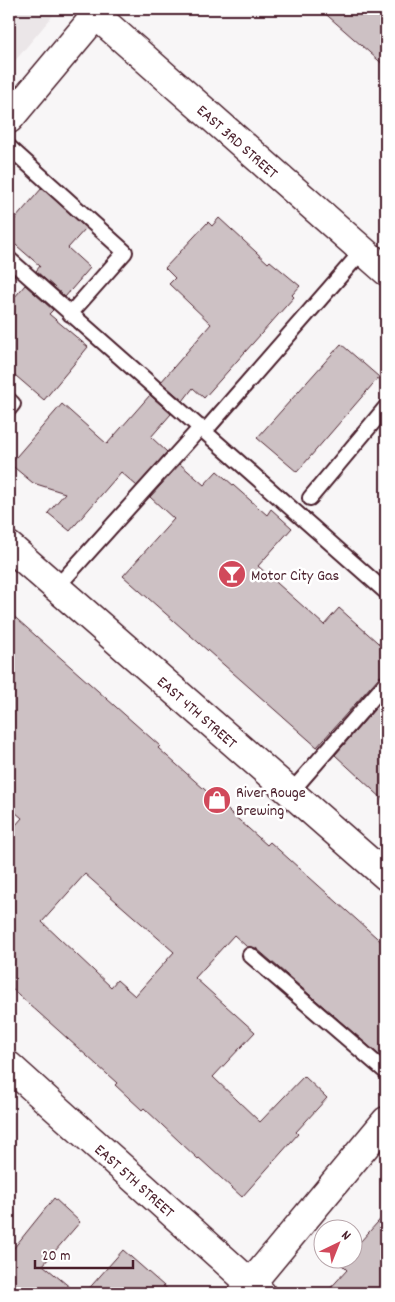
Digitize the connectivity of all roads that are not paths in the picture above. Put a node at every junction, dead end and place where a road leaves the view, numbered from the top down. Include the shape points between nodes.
1 (96, 11) edge
2 (9, 119) edge
3 (9, 147) edge
4 (363, 250) junction
5 (9, 259) edge
6 (386, 271) edge
7 (70, 314) junction
8 (9, 400) edge
9 (386, 407) edge
10 (9, 409) edge
11 (203, 429) junction
12 (310, 498) dead end
13 (9, 546) edge
14 (56, 588) junction
15 (386, 592) edge
16 (386, 683) edge
17 (290, 792) junction
18 (386, 876) edge
19 (250, 956) dead end
20 (9, 1066) edge
21 (386, 1072) edge
22 (386, 1120) edge
23 (252, 1290) edge

1 - 2 street
1 - 4 street, EAST 3RD STREET
3 - 7 lane via 125,252
4 - 6 street, EAST 3RD STREET
4 - 11 lane
5 - 7 lane
7 - 11 lane
8 - 10 lane via 13,404
9 - 12 lane
11 - 14 lane
11 - 15 lane
13 - 14 street, EAST 4TH STREET
14 - 17 street, EAST 4TH STREET
16 - 17 lane
17 - 18 street, EAST 4TH STREET
19 - 21 lane
20 - 23 street, EAST 5TH STREET
22 - 23 street

